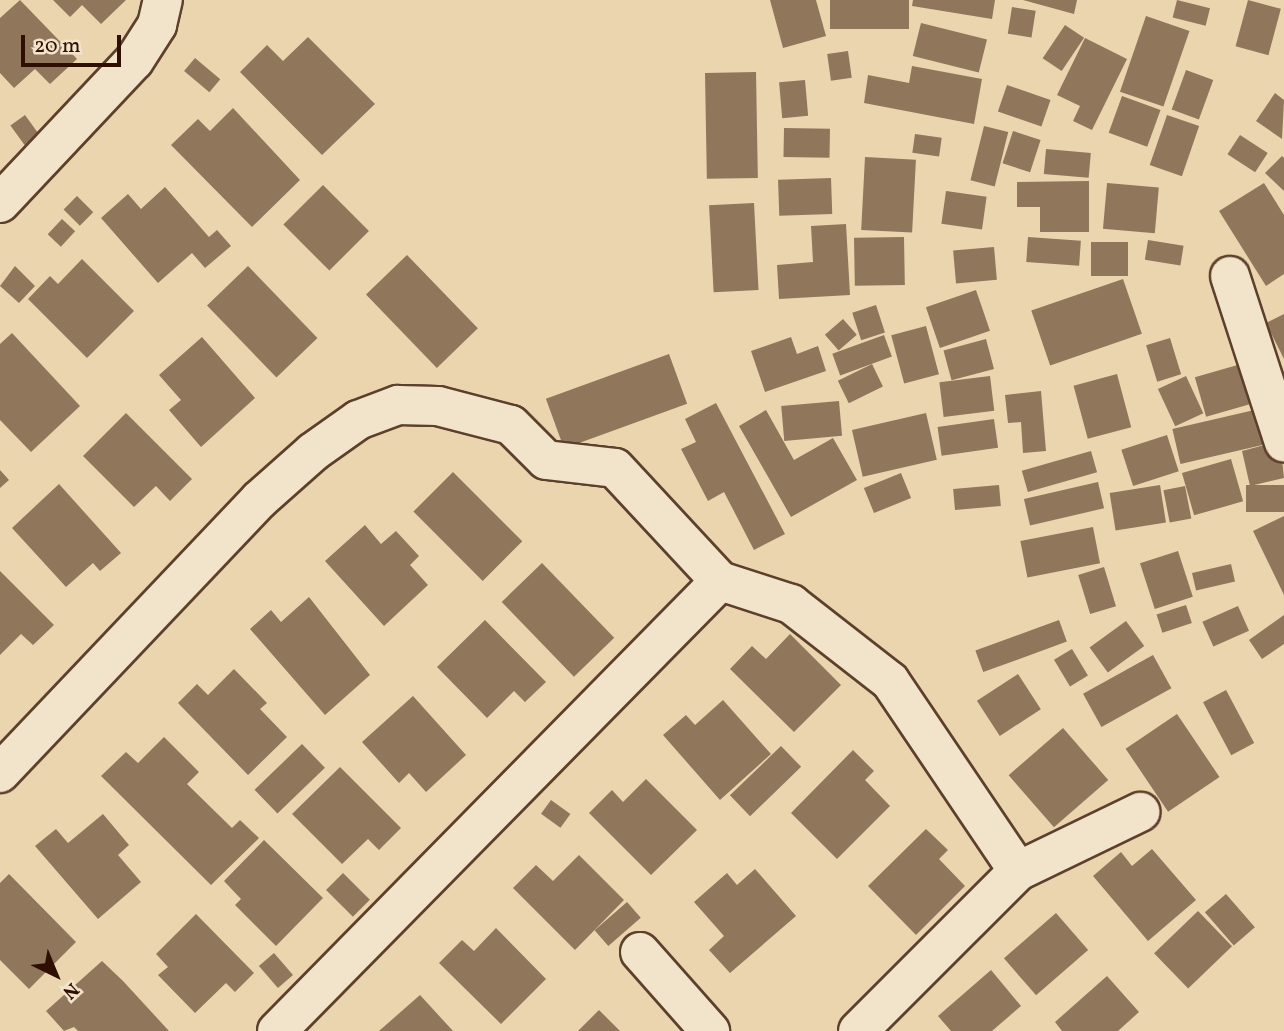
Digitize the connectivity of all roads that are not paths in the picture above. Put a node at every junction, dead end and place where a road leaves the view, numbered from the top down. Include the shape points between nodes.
1 (163, 0) edge
2 (0, 203) edge
3 (1230, 276) dead end
4 (1284, 442) edge
5 (720, 581) junction
6 (0, 773) edge
7 (1140, 812) dead end
8 (1018, 871) junction
9 (640, 952) dead end
10 (276, 1031) edge
11 (710, 1031) edge
12 (858, 1031) edge

1 - 2 street via 157,25 134,61
3 - 4 street
5 - 6 street via 615,468 546,460 511,425 438,406 398,405 358,420 260,500
5 - 8 street via 791,604 890,681
5 - 10 street
7 - 8 street
8 - 12 street
9 - 11 street

